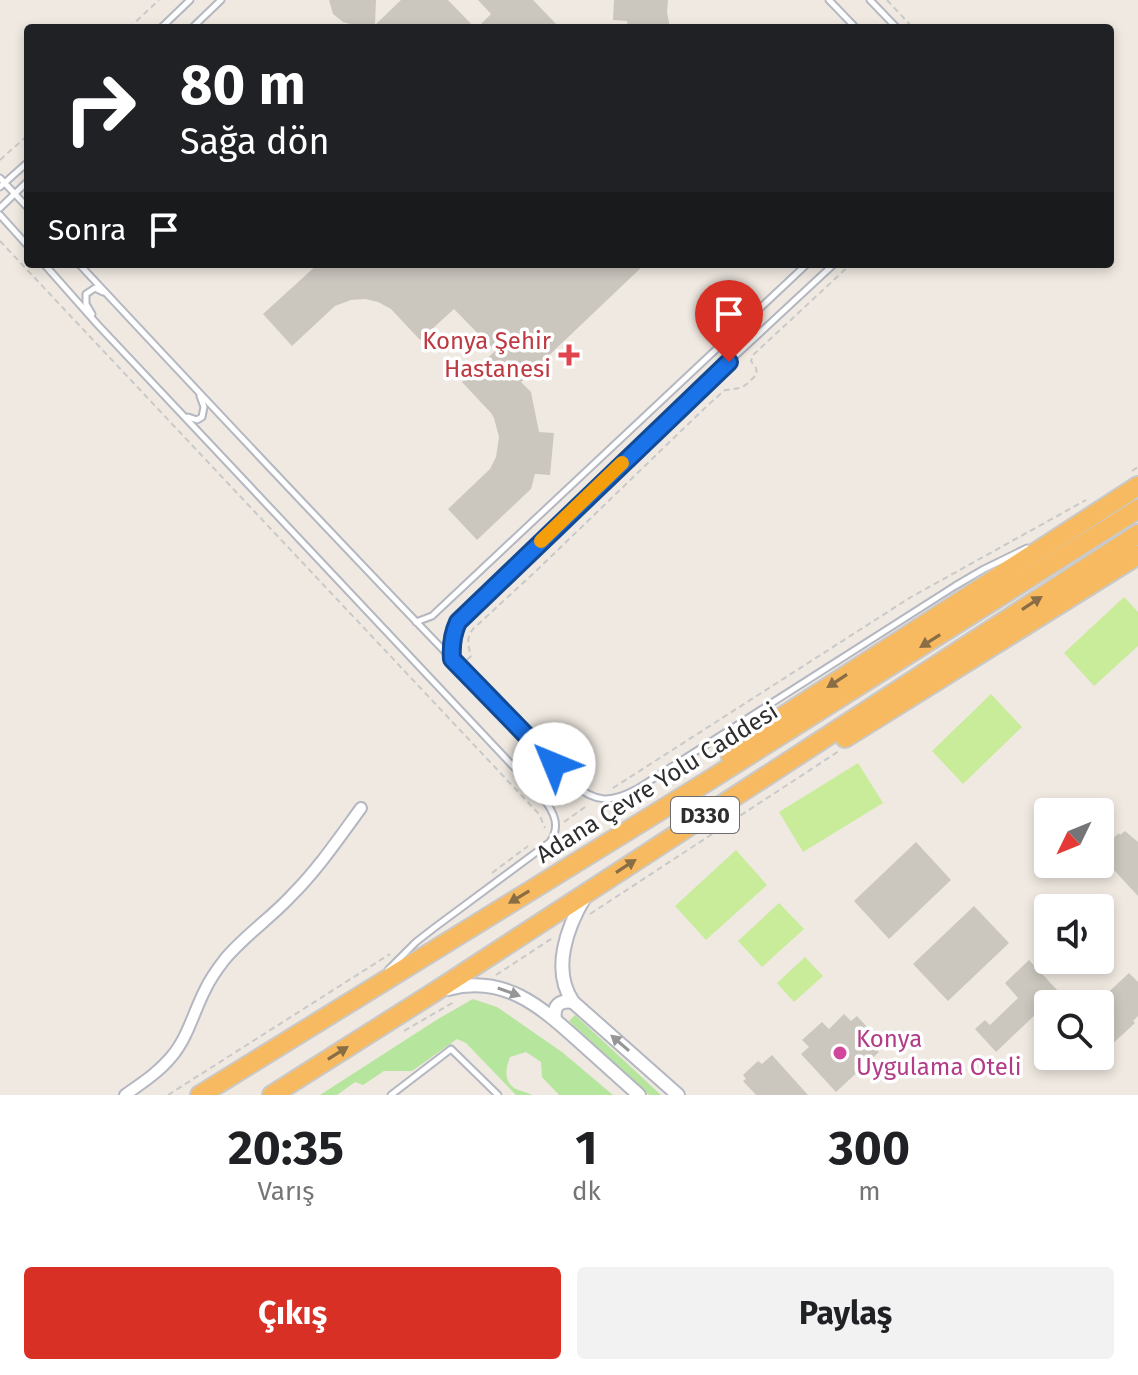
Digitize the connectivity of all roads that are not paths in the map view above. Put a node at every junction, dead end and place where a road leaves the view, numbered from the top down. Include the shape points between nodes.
1 (190, 0) edge
2 (221, 0) edge
3 (829, 0) edge
4 (870, 0) edge
5 (165, 24) edge
6 (196, 24) edge
7 (852, 24) edge
8 (893, 24) edge
9 (24, 165) edge
10 (2, 183) edge
11 (24, 185) edge
12 (15, 194) junction
13 (24, 204) edge
14 (0, 208) edge
15 (0, 215) edge
16 (24, 242) edge
17 (48, 268) edge
18 (83, 268) edge
19 (803, 268) edge
20 (830, 268) edge
21 (110, 297) junction
22 (98, 325) junction
23 (198, 392) junction
24 (177, 409) junction
25 (1138, 486) edge
26 (1138, 509) edge
27 (1069, 530) junction
28 (1138, 534) edge
29 (1138, 555) edge
30 (416, 622) junction
31 (452, 659) junction
32 (708, 781) junction
33 (742, 790) junction
34 (361, 808) dead end
35 (591, 888) junction
36 (371, 988) junction
37 (433, 993) junction
38 (573, 1002) junction
39 (555, 1019) junction
40 (125, 1095) edge
41 (200, 1095) edge
42 (272, 1095) edge
43 (391, 1095) edge
44 (498, 1095) edge
45 (639, 1095) edge
46 (678, 1095) edge

1 - 5 lane
2 - 6 lane
3 - 7 lane
4 - 8 lane
9 - 10 lane
10 - 12 lane
11 - 12 lane
12 - 13 lane
12 - 14 lane
15 - 16 lane
17 - 22 lane
18 - 21 lane
19 - 30 lane via 432,616
20 - 31 lane via 458,622
21 - 22 lane via 95,288 86,294
21 - 23 lane
22 - 24 lane
23 - 24 lane via 202,417 190,419
23 - 30 lane
24 - 36 lane via 543,798 555,817 550,842 416,942
25 - 27 highway
26 -> 32 highway, Adana Çevre Yolu Caddesi / D330
27 - 31 lane via 955,586 617,798 585,793
27 -> 32 highway via 756,734
33 -> 28 highway, Adana Çevre Yolu Caddesi / D330
29 - 33 highway via 838,742
30 - 31 lane
32 -> 36 highway, Adana Çevre Yolu Caddesi / D330
35 -> 33 highway, Adana Çevre Yolu Caddesi / D330
34 - 40 street via 292,896 225,960 174,1054
35 - 37 highway, Adana Çevre Yolu Caddesi / D330
35 - 38 street via 566,939 565,991
36 - 41 highway, Adana Çevre Yolu Caddesi / D330
37 -> 39 street via 462,985 495,987 533,1002
42 -> 37 highway, Adana Çevre Yolu Caddesi / D330
38 - 39 street via 556,1006
46 -> 38 street
39 - 45 street
43 - 44 lane via 451,1049

